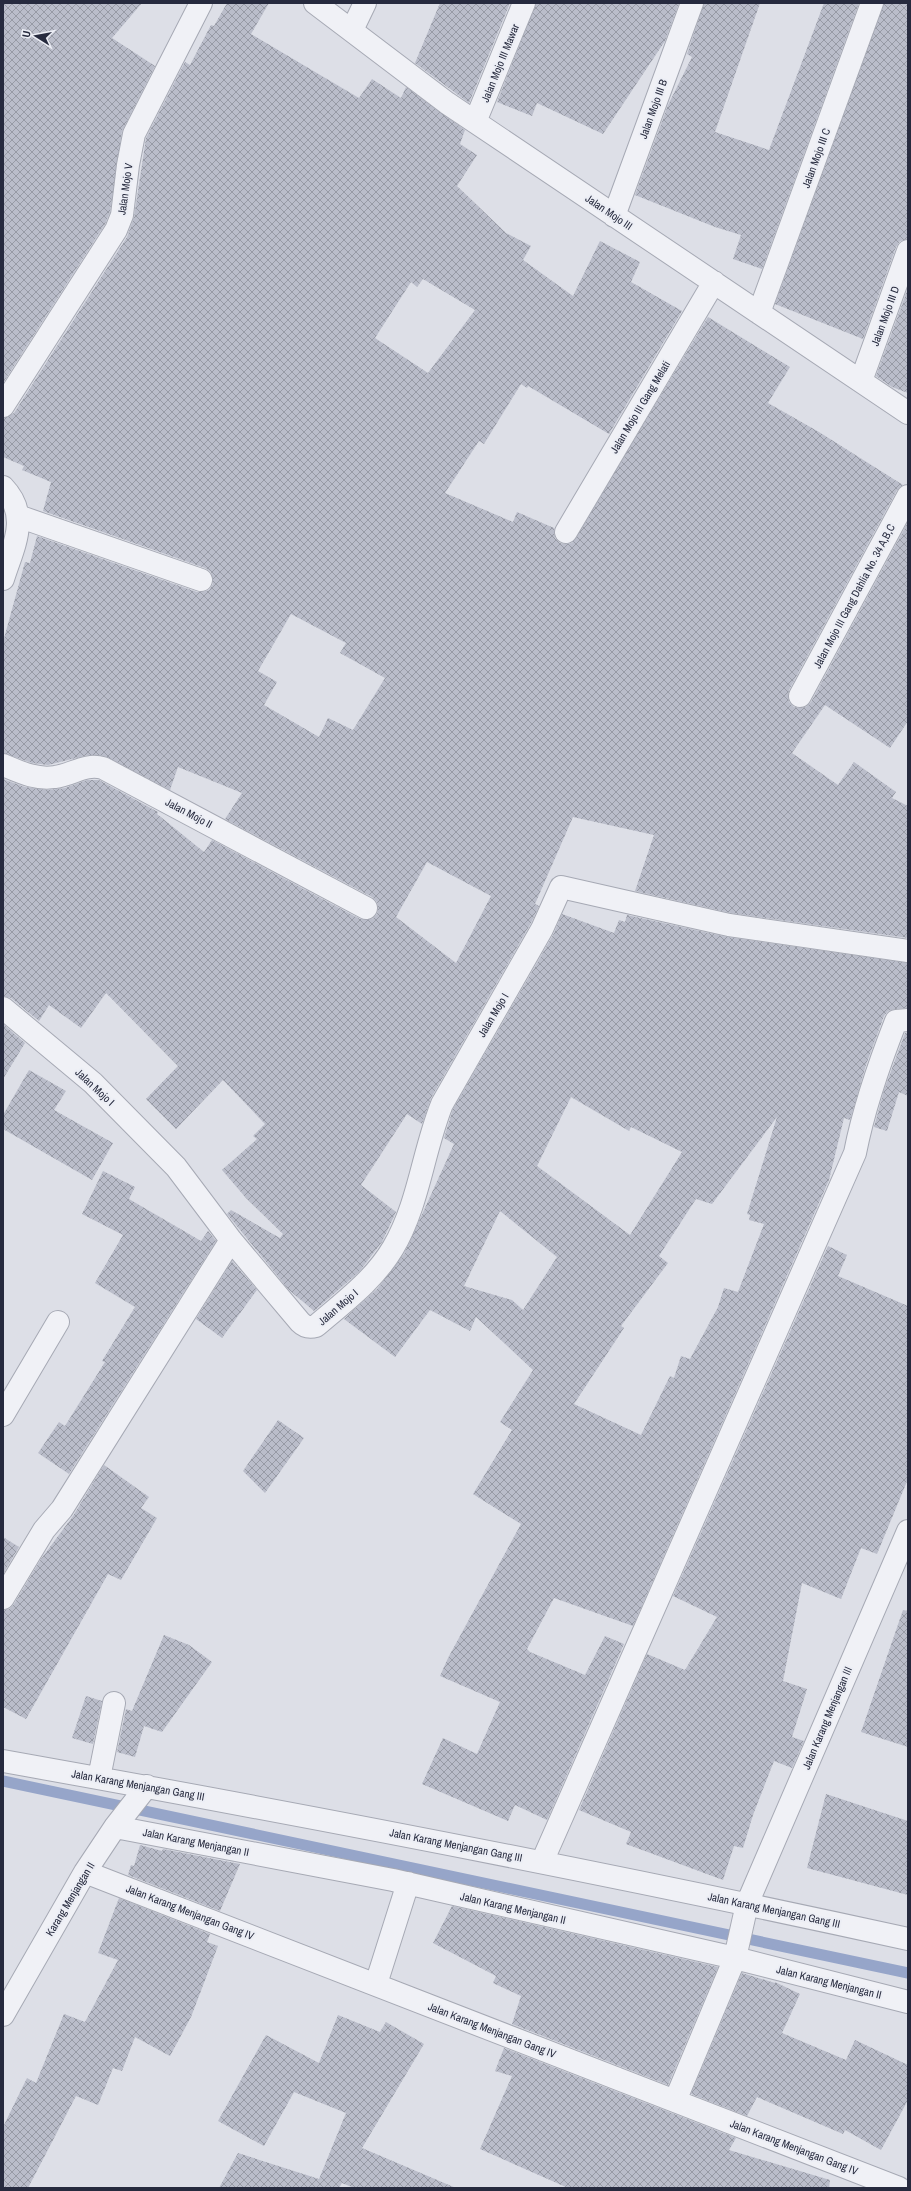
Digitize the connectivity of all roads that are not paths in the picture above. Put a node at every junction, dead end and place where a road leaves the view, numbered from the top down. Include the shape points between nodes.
1 (201, 3) edge
2 (315, 3) edge
3 (365, 3) edge
4 (524, 3) edge
5 (692, 3) edge
6 (872, 3) edge
7 (352, 30) junction
8 (475, 122) junction
9 (614, 216) junction
10 (908, 251) edge
11 (714, 282) junction
12 (759, 313) junction
13 (861, 381) junction
14 (3, 406) edge
15 (908, 413) edge
16 (3, 487) edge
17 (908, 496) edge
18 (18, 516) junction
19 (566, 532) dead end
20 (3, 579) edge
21 (201, 580) dead end
22 (800, 696) dead end
23 (3, 766) edge
24 (366, 908) dead end
25 (908, 951) edge
26 (3, 1008) edge
27 (908, 1020) edge
28 (231, 1240) junction
29 (58, 1322) dead end
30 (3, 1415) edge
31 (908, 1531) edge
32 (3, 1598) edge
33 (114, 1703) dead end
34 (3, 1761) edge
35 (99, 1778) junction
36 (146, 1788) junction
37 (118, 1823) junction
38 (542, 1862) junction
39 (85, 1872) junction
40 (408, 1883) junction
41 (746, 1909) junction
42 (908, 1939) edge
43 (736, 1955) junction
44 (376, 1984) junction
45 (908, 2002) edge
46 (3, 2015) edge
47 (675, 2101) junction
48 (898, 2188) edge

1 - 14 street, Jalan Mojo V via 134,134 122,216 116,230
2 - 7 street, Jalan Mojo III
3 - 7 street
4 - 8 street, Jalan Mojo III Mawar
5 - 9 street, Jalan Mojo III B
6 - 12 street, Jalan Mojo III C
7 - 8 street, Jalan Mojo III
8 - 9 street, Jalan Mojo III
9 - 11 street, Jalan Mojo III
10 - 13 street, Jalan Mojo III D
11 - 12 street, Jalan Mojo III
11 - 19 street, Jalan Mojo III Gang Melati
12 - 13 street, Jalan Mojo III
13 - 15 street, Jalan Mojo III
16 - 18 street via 15,502
17 - 22 street, Jalan Mojo III Gang Dahlia No. 34 A,B,C
18 - 20 street via 18,531
18 - 21 street
23 - 24 street, Jalan Mojo II via 37,778 57,777 82,767 95,765 103,768
25 - 28 street, Jalan Mojo I via 729,925 562,887 542,930 442,1104 403,1228 393,1248 367,1282 316,1326 304,1326
26 - 28 street, Jalan Mojo I via 98,1088 176,1167
27 - 38 street via 896,1022 860,1124 855,1153
28 - 32 street
29 - 30 street
31 - 41 street, Jalan Karang Menjangan III
33 - 35 street
34 - 35 street, Jalan Karang Menjangan Gang III
35 - 36 street, Jalan Karang Menjangan Gang III
36 - 37 street, Karang Menjangan II
36 - 38 street, Jalan Karang Menjangan Gang III
37 - 39 street, Karang Menjangan II
37 - 40 street, Jalan Karang Menjangan II
38 - 41 street, Jalan Karang Menjangan Gang III
39 - 44 street, Jalan Karang Menjangan Gang IV
39 - 46 street, Karang Menjangan II
40 - 43 street, Jalan Karang Menjangan II
40 - 44 street
41 - 42 street, Jalan Karang Menjangan Gang III
41 - 43 street, Jalan Karang Menjangan III
43 - 45 street, Jalan Karang Menjangan II
43 - 47 street, Jalan Karang Menjangan III
44 - 47 street, Jalan Karang Menjangan Gang IV
47 - 48 street, Jalan Karang Menjangan Gang IV

